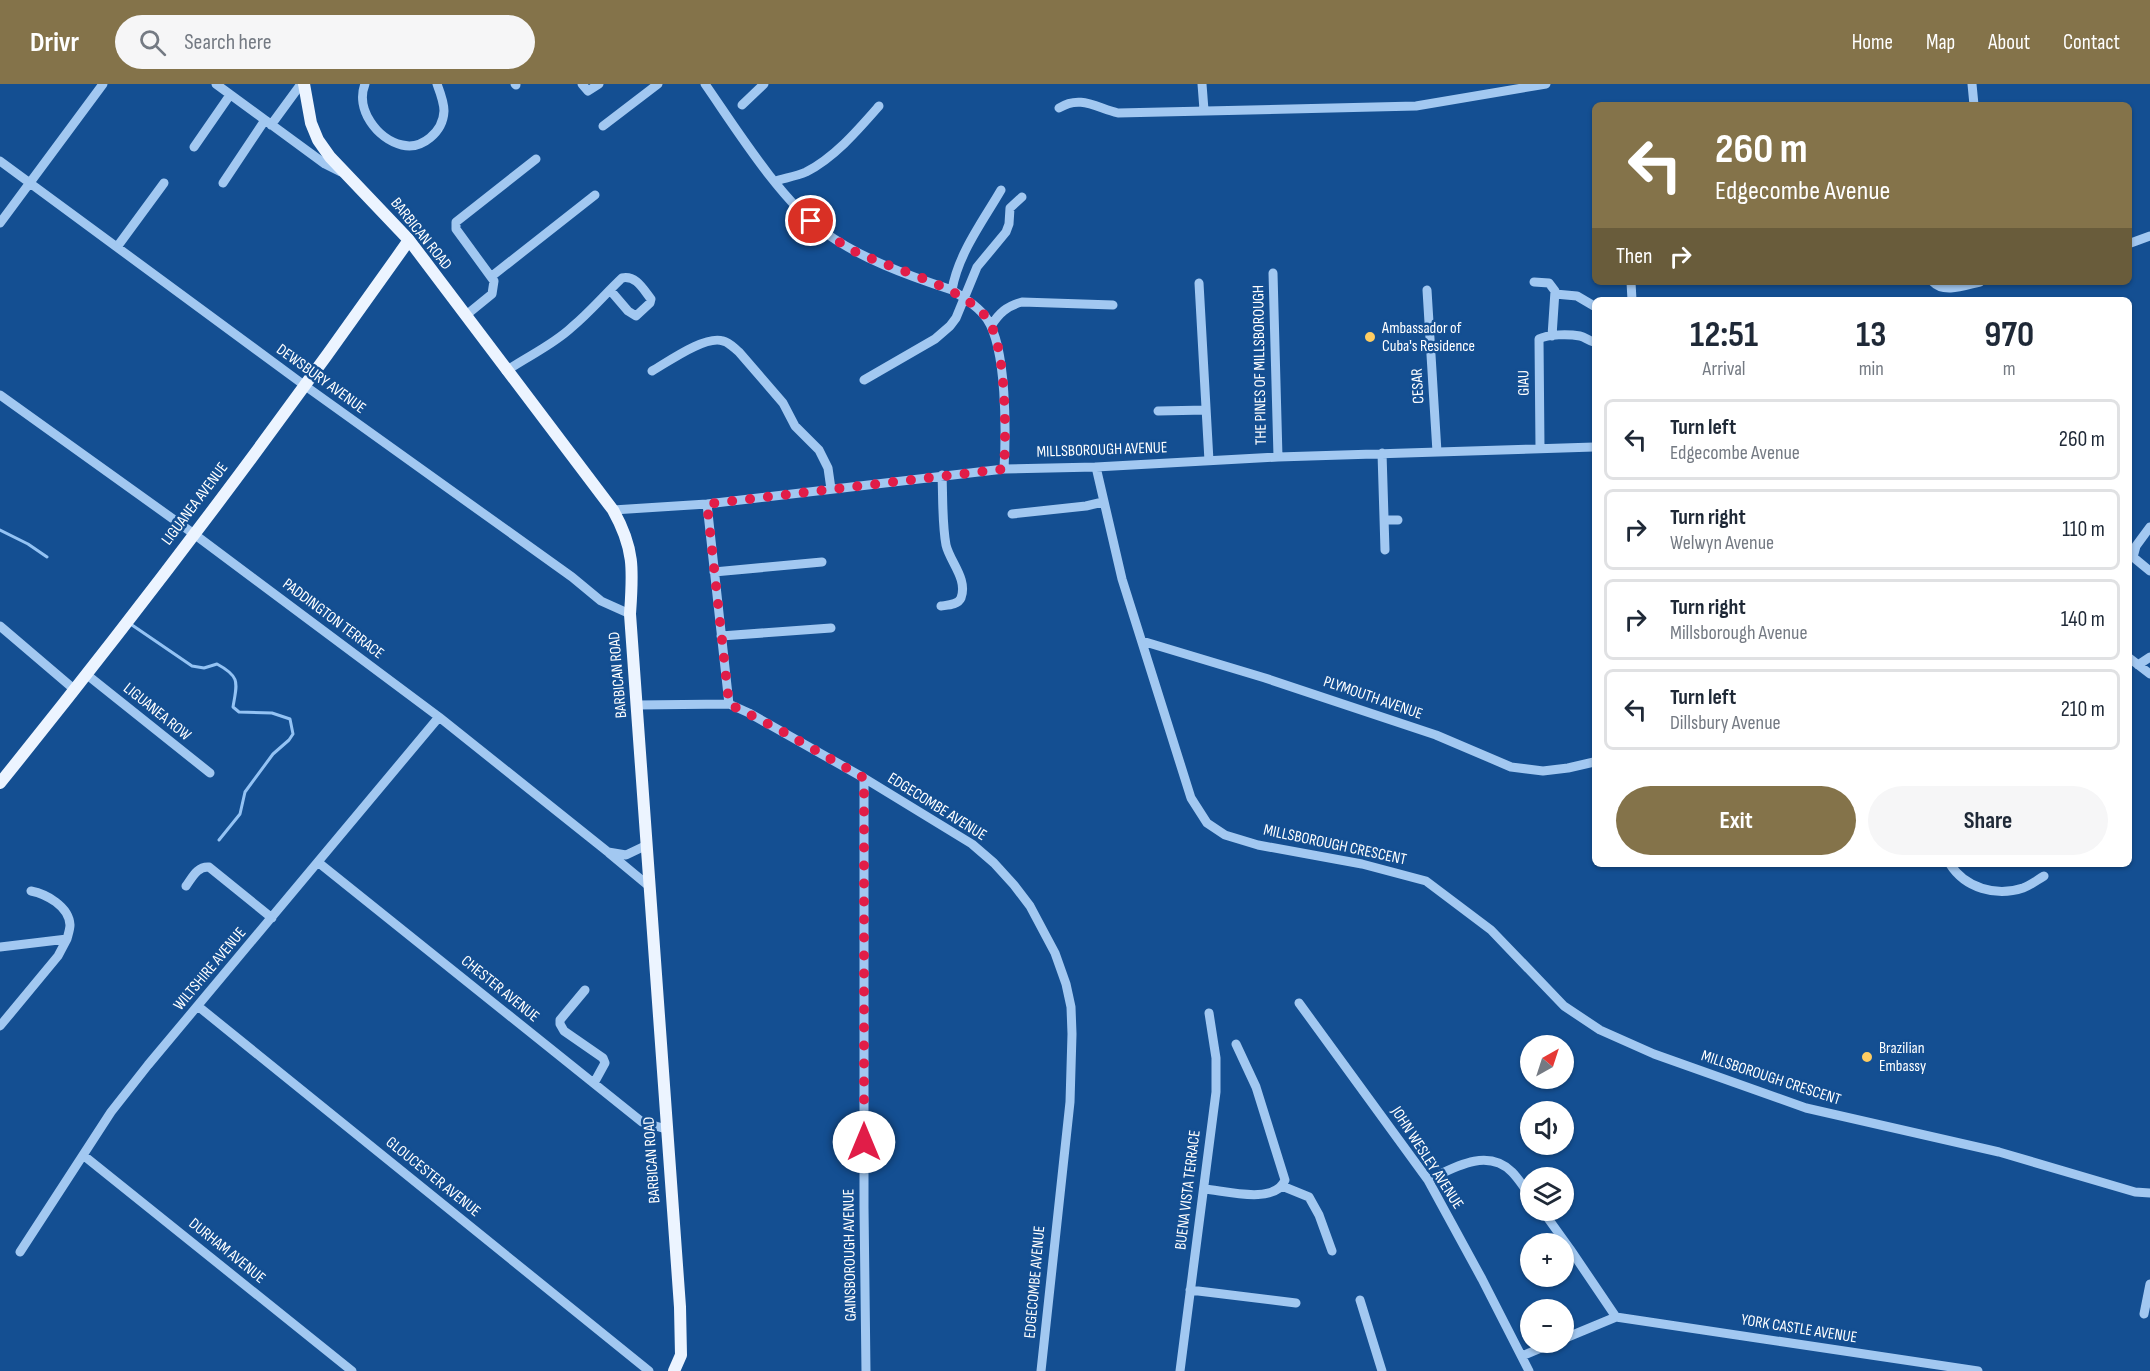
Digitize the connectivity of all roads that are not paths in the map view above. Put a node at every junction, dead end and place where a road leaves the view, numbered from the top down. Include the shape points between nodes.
1 (103, 84) edge
2 (216, 84) edge
3 (303, 84) edge
4 (365, 84) edge
5 (437, 84) edge
6 (582, 84) edge
7 (599, 84) edge
8 (658, 84) edge
9 (705, 84) edge
10 (764, 84) edge
11 (1202, 84) edge
12 (1546, 84) edge
13 (1972, 84) edge
14 (230, 95) junction
15 (1974, 102) edge
16 (742, 105) dead end
17 (879, 106) dead end
18 (1059, 108) dead end
19 (1204, 110) junction
20 (268, 123) junction
21 (603, 126) dead end
22 (194, 147) dead end
23 (536, 159) dead end
24 (0, 161) edge
25 (346, 174) junction
26 (775, 181) junction
27 (30, 183) junction
28 (164, 183) dead end
29 (223, 183) dead end
30 (1001, 190) dead end
31 (595, 195) dead end
32 (1022, 197) dead end
33 (0, 223) edge
34 (2150, 236) edge
35 (409, 240) junction
36 (2132, 243) edge
37 (117, 247) junction
38 (1273, 273) dead end
39 (492, 276) junction
40 (1534, 282) dead end
41 (1199, 283) dead end
42 (1935, 285) edge
43 (1966, 285) edge
44 (610, 290) junction
45 (952, 290) junction
46 (1427, 290) dead end
47 (1554, 294) junction
48 (964, 297) junction
49 (1113, 305) dead end
50 (1592, 305) edge
51 (465, 316) junction
52 (991, 326) junction
53 (1552, 336) junction
54 (1592, 341) edge
55 (506, 371) junction
56 (652, 371) dead end
57 (864, 380) dead end
58 (304, 385) junction
59 (0, 395) edge
60 (1206, 410) junction
61 (1158, 411) dead end
62 (1540, 444) junction
63 (1592, 447) edge
64 (1437, 448) junction
65 (1382, 453) junction
66 (1278, 457) junction
67 (1209, 460) junction
68 (1096, 467) junction
69 (1004, 469) junction
70 (942, 475) junction
71 (831, 489) junction
72 (1103, 502) junction
73 (707, 504) junction
74 (613, 510) junction
75 (1012, 514) dead end
76 (1384, 520) junction
77 (1398, 520) dead end
78 (2150, 527) edge
79 (1385, 533) junction
80 (1395, 533) dead end
81 (194, 534) junction
82 (1385, 550) dead end
83 (2132, 552) edge
84 (2132, 555) edge
85 (822, 562) dead end
86 (2150, 571) edge
87 (714, 572) junction
88 (941, 606) dead end
89 (630, 614) junction
90 (0, 626) edge
91 (831, 628) dead end
92 (721, 636) junction
93 (1142, 641) junction
94 (2150, 657) edge
95 (2132, 660) edge
96 (2138, 665) junction
97 (86, 674) junction
98 (2150, 674) edge
99 (75, 690) junction
100 (729, 704) junction
101 (638, 705) junction
102 (440, 717) junction
103 (1592, 762) edge
104 (210, 773) dead end
105 (864, 778) junction
106 (0, 783) edge
107 (647, 845) junction
108 (608, 852) junction
109 (319, 863) junction
110 (1953, 867) edge
111 (2044, 876) dead end
112 (186, 886) dead end
113 (650, 887) junction
114 (31, 891) dead end
115 (272, 918) junction
116 (67, 939) junction
117 (0, 947) edge
118 (585, 990) dead end
119 (1299, 1003) dead end
120 (199, 1007) junction
121 (1209, 1013) dead end
122 (0, 1026) edge
123 (1236, 1044) dead end
124 (594, 1083) junction
125 (666, 1129) junction
126 (83, 1155) junction
127 (1428, 1180) junction
128 (1520, 1182) edge
129 (1282, 1186) junction
130 (1205, 1189) junction
131 (2150, 1192) edge
132 (1550, 1221) edge
133 (1332, 1251) dead end
134 (20, 1252) dead end
135 (2150, 1284) edge
136 (1190, 1290) junction
137 (1360, 1300) dead end
138 (1296, 1303) dead end
139 (2144, 1314) dead end
140 (1616, 1317) junction
141 (1574, 1334) edge
142 (1529, 1353) edge
143 (681, 1355) junction
144 (1522, 1356) junction
145 (352, 1371) edge
146 (649, 1371) edge
147 (674, 1371) edge
148 (684, 1371) edge
149 (866, 1371) edge
150 (1041, 1371) edge
151 (1180, 1371) edge
152 (1382, 1371) edge
153 (1529, 1371) edge
154 (1978, 1371) edge

1 - 27 street
2 - 14 street
3 - 20 street
3 - 25 main road, BARBICAN ROAD via 318,140
4 - 5 street via 361,93 363,109 373,125 388,139 418,146 440,126 444,112
6 - 7 street via 588,91
8 - 21 street
9 - 26 street
10 - 16 street
11 - 19 street
12 - 19 street via 1416,106
13 - 15 street
14 - 20 street
14 - 22 street
17 - 26 street via 853,136 818,164
18 - 19 street via 1069,101 1082,101 1118,113
20 - 25 street via 325,164
20 - 29 street
23 - 39 street via 454,225
24 - 27 street, DEWSBURY AVENUE
25 - 35 main road, BARBICAN ROAD
26 - 45 street via 799,211 855,251
27 - 33 street
27 - 37 street, DEWSBURY AVENUE
28 - 37 street
30 - 45 street via 954,275
31 - 39 street
32 - 48 street via 1010,208 1006,232 977,267
34 - 36 street
35 - 51 main road, BARBICAN ROAD
35 - 58 main road, LIGUANEA AVENUE
37 - 58 street, DEWSBURY AVENUE
38 - 66 street, THE PINES OF MILLSBOROUGH
39 - 51 street via 492,294
40 - 47 street via 1549,283
41 - 60 street
42 - 43 street via 1948,289
44 - 44 street via 628,277 640,284 650,303 636,316
44 - 55 street via 571,328
45 - 48 street
46 - 64 street, CESAR
47 - 50 street via 1577,296
47 - 53 street
48 - 52 street
48 - 57 street via 950,326
49 - 52 street via 1022,302 999,314
51 - 55 main road, BARBICAN ROAD
52 - 69 street via 998,342 1004,397
53 - 54 street via 1581,336
53 - 62 street, GIAU via 1542,337 1538,344
55 - 74 main road, BARBICAN ROAD
56 - 71 street via 704,342 723,340 739,352 783,403 803,436 819,450 828,468
58 - 81 main road, LIGUANEA AVENUE
58 - 89 street, DEWSBURY AVENUE via 601,601
59 - 81 street, PADDINGTON TERRACE
60 - 61 street
60 - 67 street
62 - 63 street, MILLSBOROUGH AVENUE
62 - 64 street, MILLSBOROUGH AVENUE
64 - 65 street, MILLSBOROUGH AVENUE
65 - 66 street, MILLSBOROUGH AVENUE
65 - 76 street
66 - 67 street, MILLSBOROUGH AVENUE
67 - 68 street, MILLSBOROUGH AVENUE
68 - 69 street, MILLSBOROUGH AVENUE
68 - 72 street, MILLSBOROUGH CRESCENT
69 - 70 street, MILLSBOROUGH AVENUE
70 - 71 street, MILLSBOROUGH AVENUE
70 - 88 street via 947,547 962,589 957,603
71 - 73 street, MILLSBOROUGH AVENUE
72 - 75 street
72 - 93 street, MILLSBOROUGH CRESCENT
73 - 74 street, MILLSBOROUGH AVENUE
73 - 87 street
74 - 89 main road, BARBICAN ROAD via 623,528 633,569
76 - 77 street
76 - 79 street
78 - 83 street
79 - 80 street
79 - 82 street
81 - 97 main road, LIGUANEA AVENUE
81 - 102 street, PADDINGTON TERRACE
84 - 86 street
85 - 87 street
87 - 92 street
89 - 101 main road, BARBICAN ROAD
90 - 99 street
91 - 92 street
92 - 100 street
93 - 103 street, PLYMOUTH AVENUE via 1415,728 1511,767 1543,771
93 - 131 street, MILLSBOROUGH CRESCENT via 1191,798 1207,823 1224,835 1426,881 1491,930 1564,1006 1600,1030 1654,1054 1806,1108 1999,1152 2136,1192
94 - 96 street
95 - 96 street
96 - 98 street
97 - 99 main road, LIGUANEA AVENUE
97 - 104 street, LIGUANEA ROW
99 - 106 main road, LIGUANEA AVENUE
100 - 101 street, EDGECOMBE AVENUE
100 - 105 street, EDGECOMBE AVENUE
101 - 107 main road, BARBICAN ROAD
102 - 108 street, PADDINGTON TERRACE
102 - 109 street, WILTSHIRE AVENUE
105 - 149 street, GAINSBOROUGH AVENUE
105 - 150 street, EDGECOMBE AVENUE via 972,844 994,863 1031,909 1055,953 1066,984 1072,1034 1070,1102
107 - 108 street via 626,855
107 - 113 main road, BARBICAN ROAD
108 - 113 street, PADDINGTON TERRACE
109 - 115 street, WILTSHIRE AVENUE
109 - 124 street, CHESTER AVENUE
110 - 111 street via 1970,885 1991,891 2026,887
112 - 115 street via 199,869 209,867
113 - 125 main road, BARBICAN ROAD
114 - 116 street via 53,900 64,911 70,924
115 - 120 street, WILTSHIRE AVENUE
116 - 117 street
116 - 122 street via 58,956
118 - 124 street via 560,1024 564,1031 603,1058 605,1063
119 - 127 street, JOHN WESLEY AVENUE
120 - 126 street, WILTSHIRE AVENUE via 111,1112
120 - 146 street, GLOUCESTER AVENUE
121 - 130 street, BUENA VISTA TERRACE via 1217,1073
123 - 129 street via 1274,1138 1285,1179
124 - 125 street, CHESTER AVENUE via 642,1122
125 - 143 main road, BARBICAN ROAD
126 - 134 street, WILTSHIRE AVENUE
126 - 145 street, DURHAM AVENUE
127 - 128 street via 1461,1164 1487,1161 1506,1167
127 - 144 street, JOHN WESLEY AVENUE
129 - 130 street via 1256,1195
129 - 133 street via 1309,1197
130 - 136 street, BUENA VISTA TERRACE
132 - 140 street
135 - 139 street
136 - 138 street
136 - 151 street, BUENA VISTA TERRACE
137 - 152 street
140 - 141 street
140 - 154 street, YORK CASTLE AVENUE
142 - 144 street
143 - 147 main road, BARBICAN ROAD
143 - 148 main road
144 - 153 street, JOHN WESLEY AVENUE

